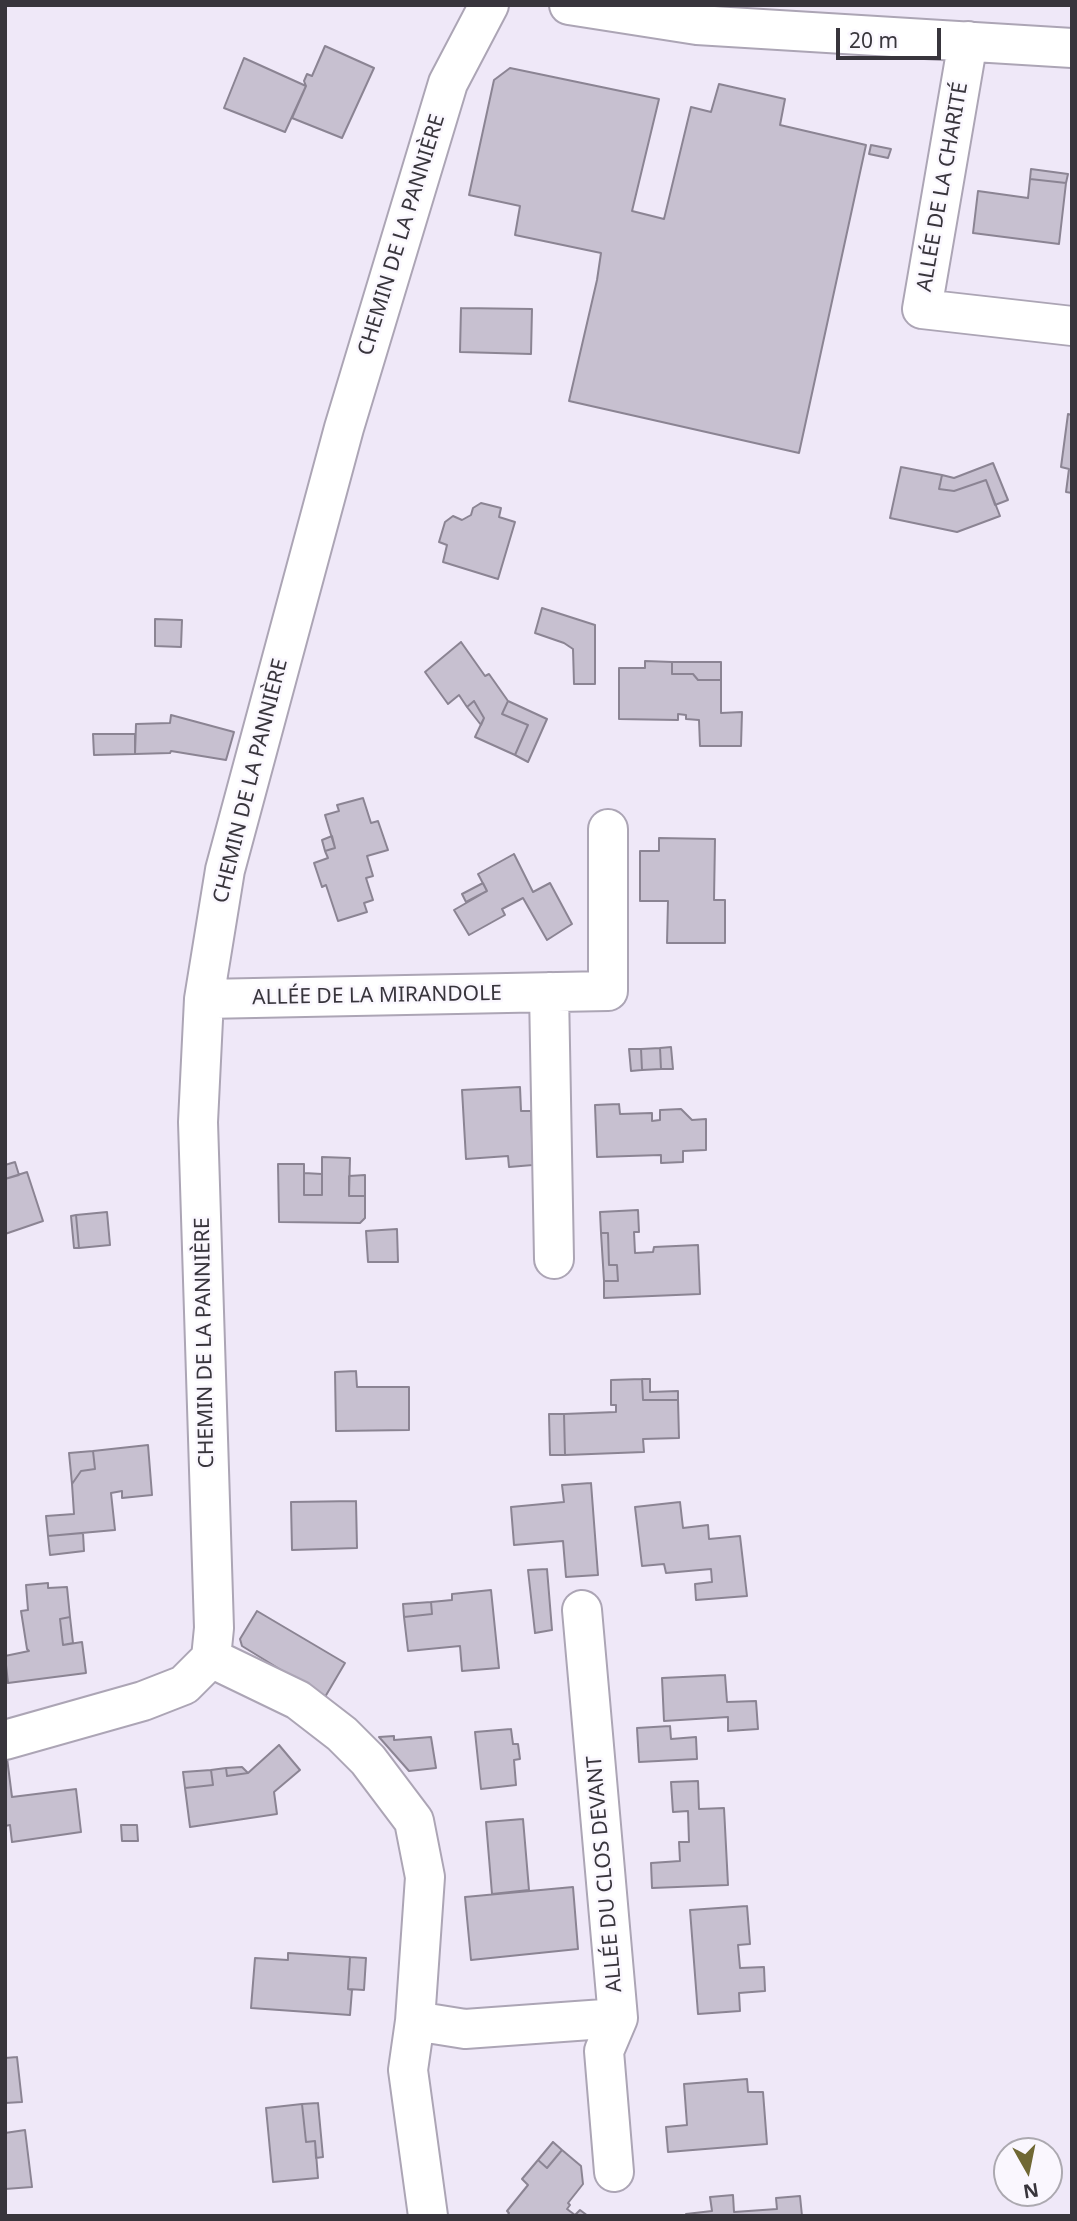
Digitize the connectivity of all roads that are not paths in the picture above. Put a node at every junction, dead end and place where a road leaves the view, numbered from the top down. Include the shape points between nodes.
1 (489, 5) edge
2 (569, 5) edge
3 (968, 41) junction
4 (1072, 48) edge
5 (1072, 326) edge
6 (608, 830) dead end
7 (549, 992) junction
8 (204, 999) junction
9 (554, 1259) dead end
10 (582, 1610) dead end
11 (211, 1658) junction
12 (5, 1740) edge
13 (618, 2018) junction
14 (415, 2021) junction
15 (614, 2172) dead end
16 (428, 2216) edge

1 - 8 street, CHEMIN DE LA PANNIÈRE via 447,83 344,428 225,870
2 - 3 street via 697,25
3 - 4 street
3 - 5 street, ALLÉE DE LA CHARITÉ via 922,309
6 - 7 street, ALLÉE DE LA MIRANDOLE via 608,991
7 - 8 street, ALLÉE DE LA MIRANDOLE
7 - 9 street
8 - 11 street, CHEMIN DE LA PANNIÈRE via 198,1122 214,1628
10 - 13 street, ALLÉE DU CLOS DEVANT
11 - 12 street via 184,1685
11 - 14 street via 299,1700 342,1734 415,1821 425,1877
13 - 14 street, ALLÉE DU CLOS DEVANT via 465,2029
13 - 15 street via 604,2051
14 - 16 street via 408,2070

